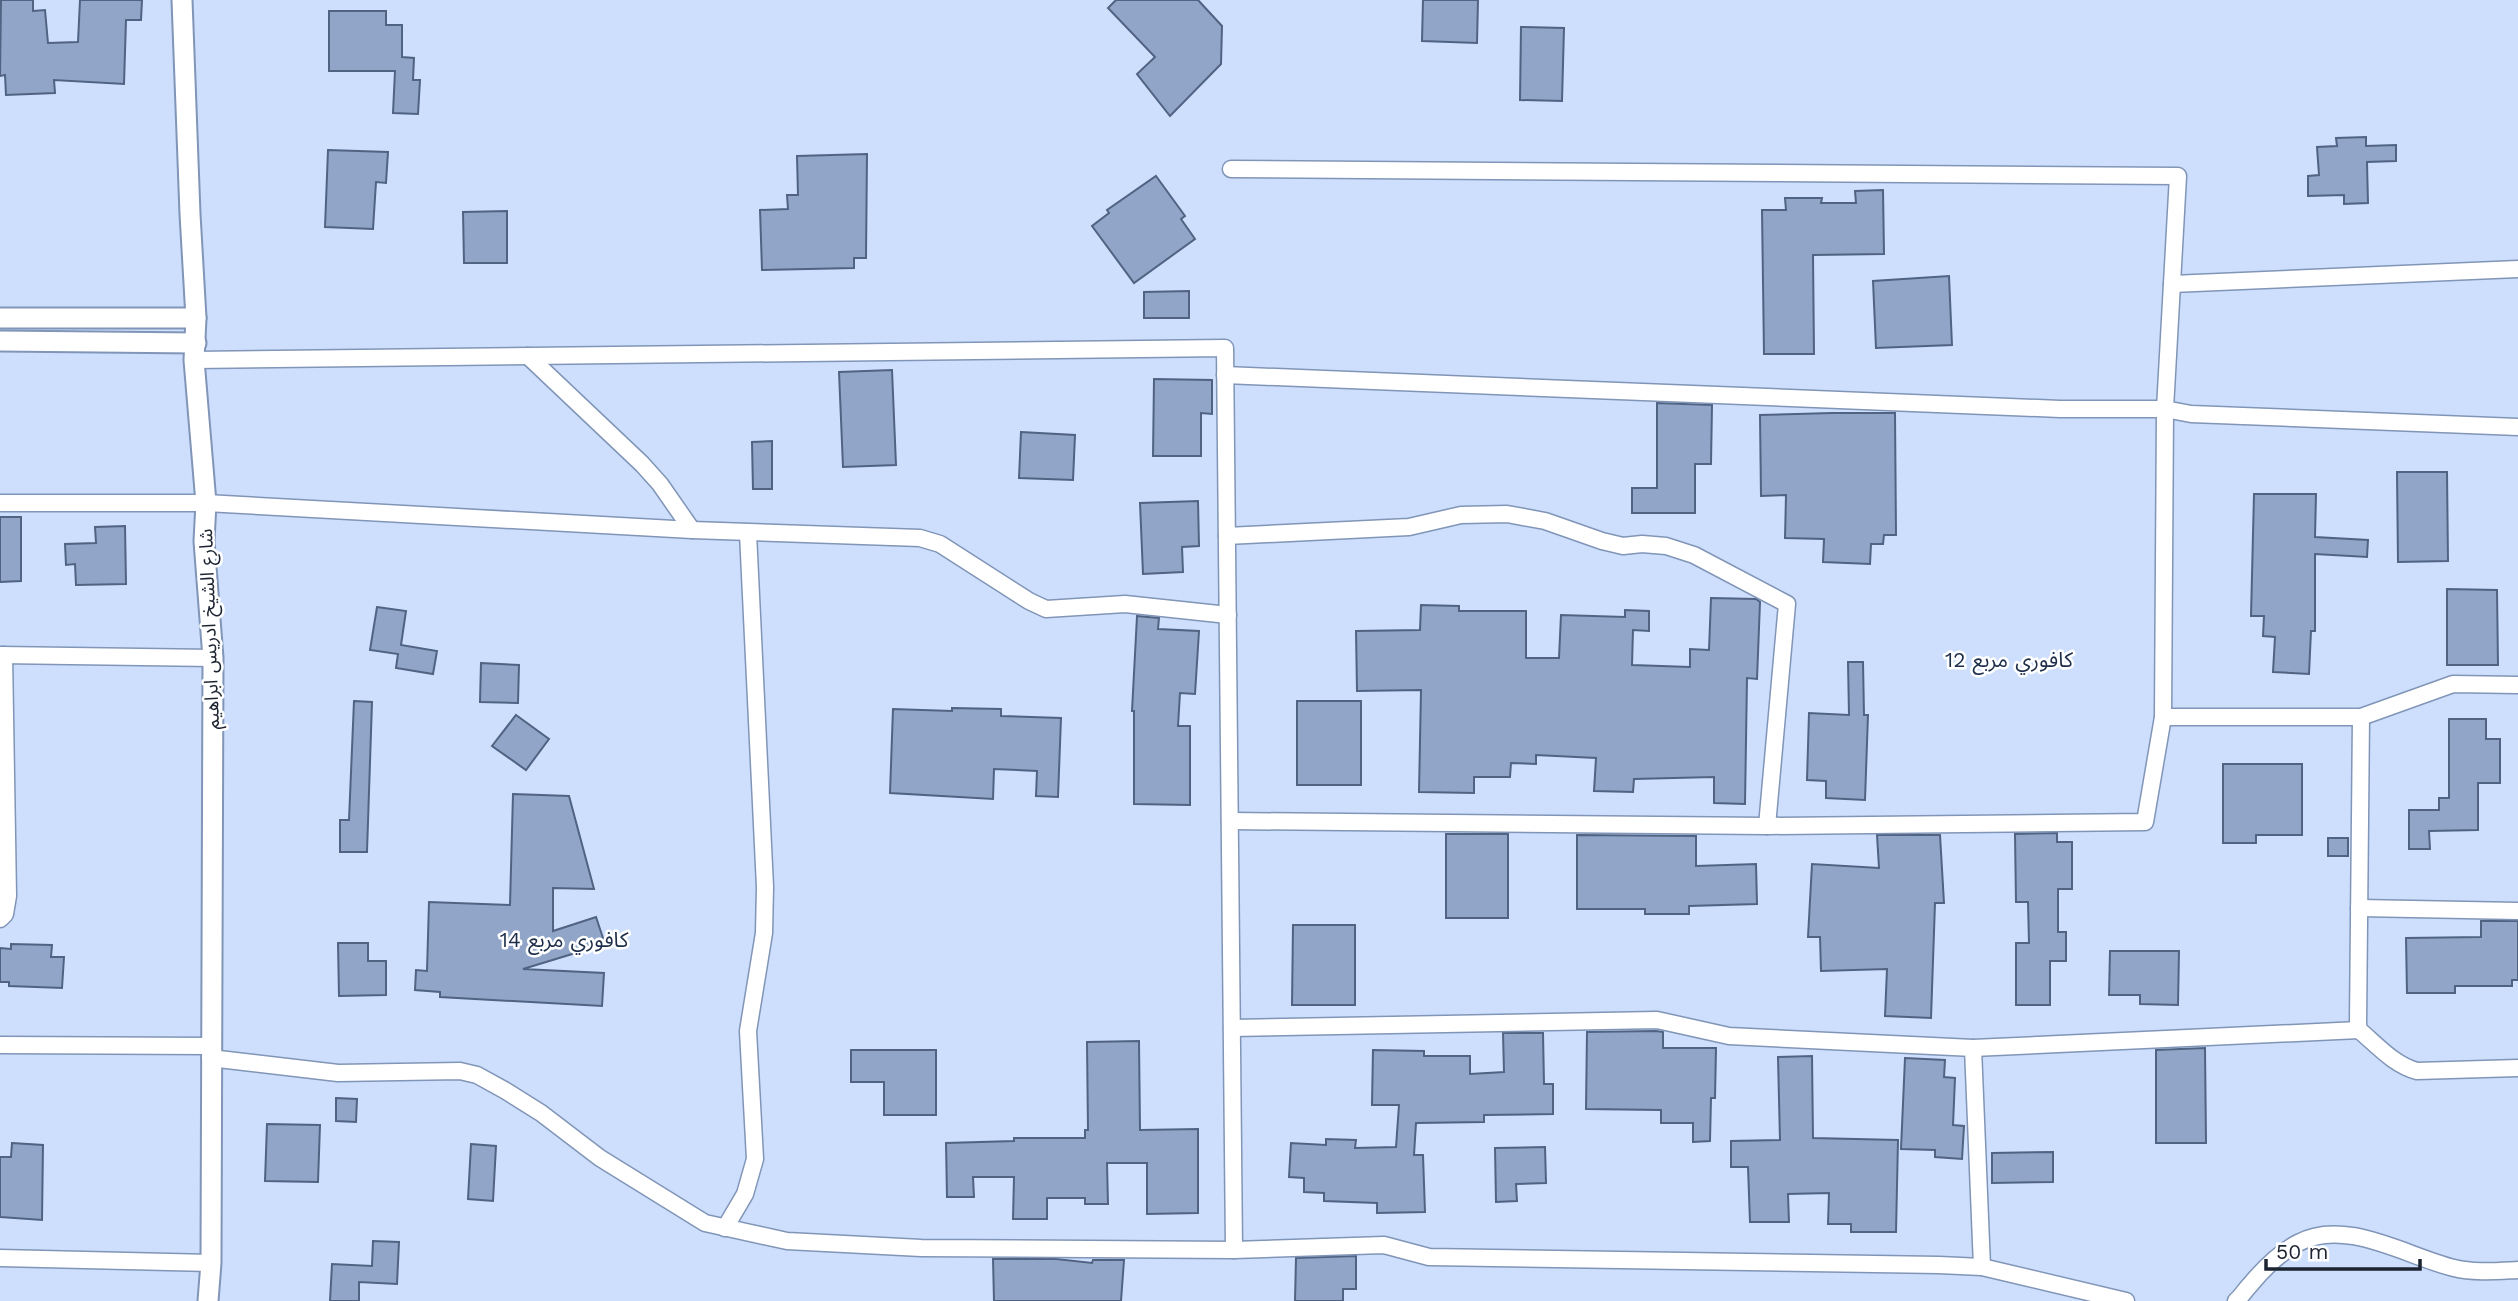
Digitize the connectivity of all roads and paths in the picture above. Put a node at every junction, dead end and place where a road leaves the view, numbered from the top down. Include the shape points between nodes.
1 (182, 0) edge
2 (1231, 169) dead end
3 (2518, 269) edge
4 (2172, 284) junction
5 (0, 318) edge
6 (196, 318) junction
7 (0, 341) edge
8 (195, 351) junction
9 (528, 356) junction
10 (1225, 375) junction
11 (2165, 409) junction
12 (2518, 427) edge
13 (0, 503) edge
14 (206, 503) junction
15 (692, 530) junction
16 (748, 533) junction
17 (1227, 536) junction
18 (1228, 615) junction
19 (2, 655) edge
20 (213, 658) junction
21 (2518, 685) edge
22 (2163, 717) junction
23 (2361, 717) junction
24 (1230, 821) junction
25 (1767, 826) junction
26 (2359, 908) junction
27 (2518, 911) edge
28 (0, 919) edge
29 (1232, 1028) junction
30 (2360, 1030) junction
31 (0, 1045) edge
32 (1972, 1048) junction
33 (210, 1052) junction
34 (2518, 1068) edge
35 (725, 1228) junction
36 (1234, 1250) junction
37 (0, 1258) edge
38 (211, 1263) junction
39 (1982, 1267) junction
40 (2518, 1270) edge
41 (208, 1301) edge
42 (2126, 1301) edge
43 (2236, 1301) edge

1 - 6 street, شارع الشيخ ادريس ابراهيم
2 - 4 street via 2178,176
3 - 4 street
4 - 11 street
5 - 6 street
6 - 8 street, شارع الشيخ ادريس ابراهيم
7 - 8 street
8 - 9 street
8 - 14 street, شارع الشيخ ادريس ابراهيم
9 - 10 street via 1225,348
9 - 15 street via 642,464
10 - 11 street via 2060,409
10 - 17 street
11 - 12 street via 2191,414
11 - 22 street
13 - 14 street
14 - 15 street
14 - 20 street, شارع الشيخ ادريس ابراهيم via 204,541
15 - 16 street
16 - 18 street via 920,538 940,544 1046,609 1125,604
16 - 35 street via 764,933 748,1031 755,1159 745,1194
17 - 18 street
17 - 25 street via 1409,527 1461,515 1507,514 1623,546 1666,546 1694,555 1787,604
18 - 24 street
19 - 20 street
19 - 28 street via 8,896
20 - 33 street, شارع الشيخ ادريس ابراهيم
21 - 23 street via 2453,684
22 - 23 street
22 - 25 street via 2145,822
23 - 26 street
24 - 25 street
24 - 29 street
26 - 27 street
26 - 30 street
29 - 32 street via 1657,1020 1729,1036
29 - 36 street
30 - 32 street
30 - 34 street via 2394,1060 2417,1071
31 - 33 street
32 - 39 street
33 - 35 street via 338,1073 460,1071 477,1075 705,1223
33 - 38 street, شارع الشيخ ادريس ابراهيم
35 - 36 street via 839,1246
36 - 39 street via 1384,1245 1429,1257
37 - 38 street
38 - 41 street, شارع الشيخ ادريس ابراهيم
39 - 42 street
40 - 43 street via 2457,1269 2364,1238 2321,1236 2301,1241 2276,1257

